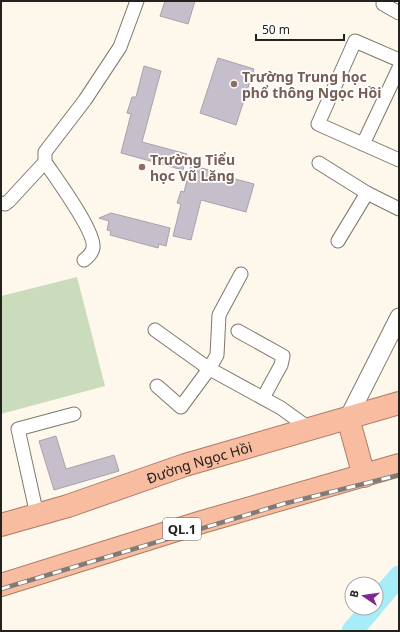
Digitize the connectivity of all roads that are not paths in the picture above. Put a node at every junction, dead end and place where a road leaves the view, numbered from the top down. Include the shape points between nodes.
1 (137, 1) edge
2 (383, 4) dead end
3 (399, 13) edge
4 (399, 60) edge
5 (399, 68) edge
6 (363, 144) junction
7 (399, 160) edge
8 (45, 162) junction
9 (319, 163) dead end
10 (367, 194) junction
11 (1, 203) edge
12 (399, 209) edge
13 (338, 241) dead end
14 (84, 260) dead end
15 (240, 274) dead end
16 (399, 317) edge
17 (155, 330) dead end
18 (238, 331) dead end
19 (209, 369) junction
20 (157, 386) dead end
21 (263, 398) junction
22 (399, 403) edge
23 (74, 414) dead end
24 (348, 418) junction
25 (310, 429) junction
26 (399, 465) edge
27 (364, 476) junction
28 (36, 515) junction
29 (1, 525) edge
30 (1, 585) edge

1 - 8 street via 120,47 45,152
2 - 3 street
4 - 6 street via 355,41 318,124
5 - 6 street
6 - 7 street
8 - 11 street via 10,201
8 - 14 street via 85,223 92,239 90,255
9 - 10 street
10 - 12 street
10 - 13 street
15 - 19 street via 219,315 217,355
16 - 24 street
17 - 19 street
18 - 21 street via 283,356 281,365
19 - 20 street via 181,407
19 - 21 street
21 - 25 street
22 - 24 highway, Đường Ngọc Hồi
23 - 28 street via 18,429
24 - 25 highway, Đường Ngọc Hồi
24 - 27 highway
25 - 28 highway, Đường Ngọc Hồi via 186,465
26 - 27 highway, QL.1
27 - 30 highway, QL.1 via 202,522
28 - 29 highway, Đường Ngọc Hồi

